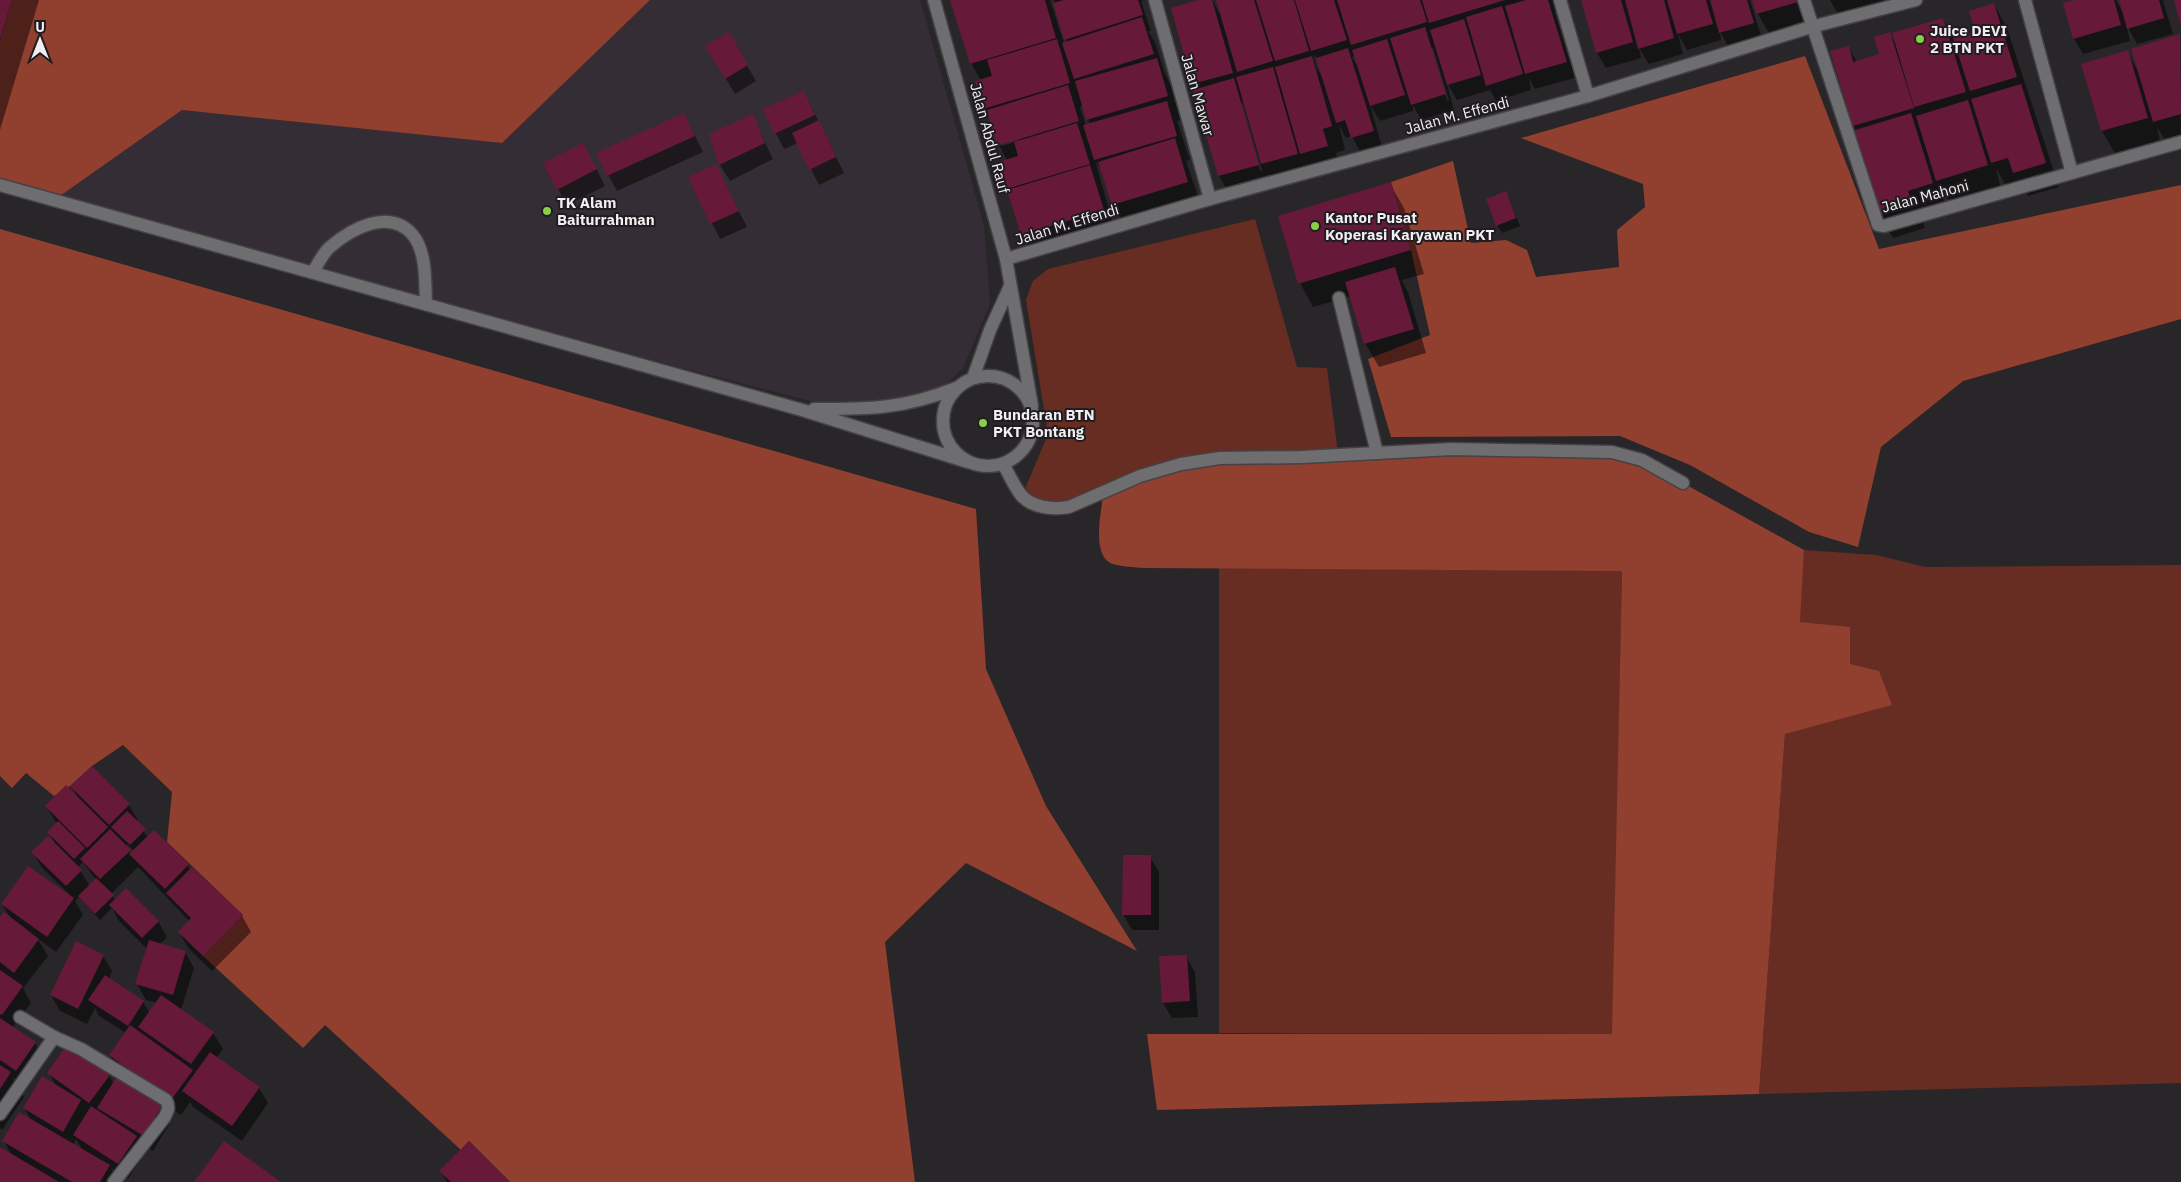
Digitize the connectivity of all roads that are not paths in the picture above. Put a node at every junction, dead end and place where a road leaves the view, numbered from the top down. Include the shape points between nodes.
1 (934, 0) edge
2 (1155, 0) edge
3 (1560, 0) edge
4 (1804, 0) edge
5 (1916, 0) edge
6 (2025, 0) edge
7 (1811, 27) junction
8 (1588, 96) junction
9 (2181, 142) edge
10 (2072, 173) junction
11 (0, 185) edge
12 (1210, 199) junction
13 (1006, 259) junction
14 (313, 272) junction
15 (1010, 286) junction
16 (1339, 298) dead end
17 (426, 304) junction
18 (973, 378) junction
19 (958, 387) junction
20 (1032, 406) junction
21 (802, 410) junction
22 (1376, 453) junction
23 (968, 462) junction
24 (1003, 464) junction
25 (1683, 483) dead end
26 (20, 1017) dead end
27 (54, 1037) junction
28 (0, 1114) edge
29 (114, 1182) edge

1 - 13 street, Jalan Abdul Rauf
2 - 12 street, Jalan Mawar
3 - 8 street
4 - 7 street
5 - 7 street, Jalan M. Effendi
6 - 10 street
7 - 8 street, Jalan M. Effendi
7 - 10 street, Jalan Mahoni via 1878,225 1884,226
8 - 12 street, Jalan M. Effendi
9 - 10 street, Jalan Mahoni
11 - 14 street
12 - 13 street, Jalan M. Effendi
13 - 15 street, Jalan Abdul Rauf
14 - 17 street
14 - 17 street via 329,248 365,224 382,221 399,225 412,234 421,253
15 - 18 street
15 - 20 street, Jalan Abdul Rauf
16 - 22 street
17 - 21 street
18 - 19 street
18 - 20 street via 991,376 1008,380 1022,391
19 - 21 street via 898,406
19 - 23 street via 947,401 942,418 945,436 954,451
20 - 24 street via 1034,424 1030,441 1018,455
21 - 23 street
22 - 24 street via 1302,458 1220,458 1181,464 1140,476 1070,507 1057,509 1038,505 1022,496
22 - 25 street via 1452,449 1612,452 1642,460
23 - 24 street via 985,467
26 - 27 street
27 - 28 street
27 - 29 street via 82,1049 168,1104 164,1118

